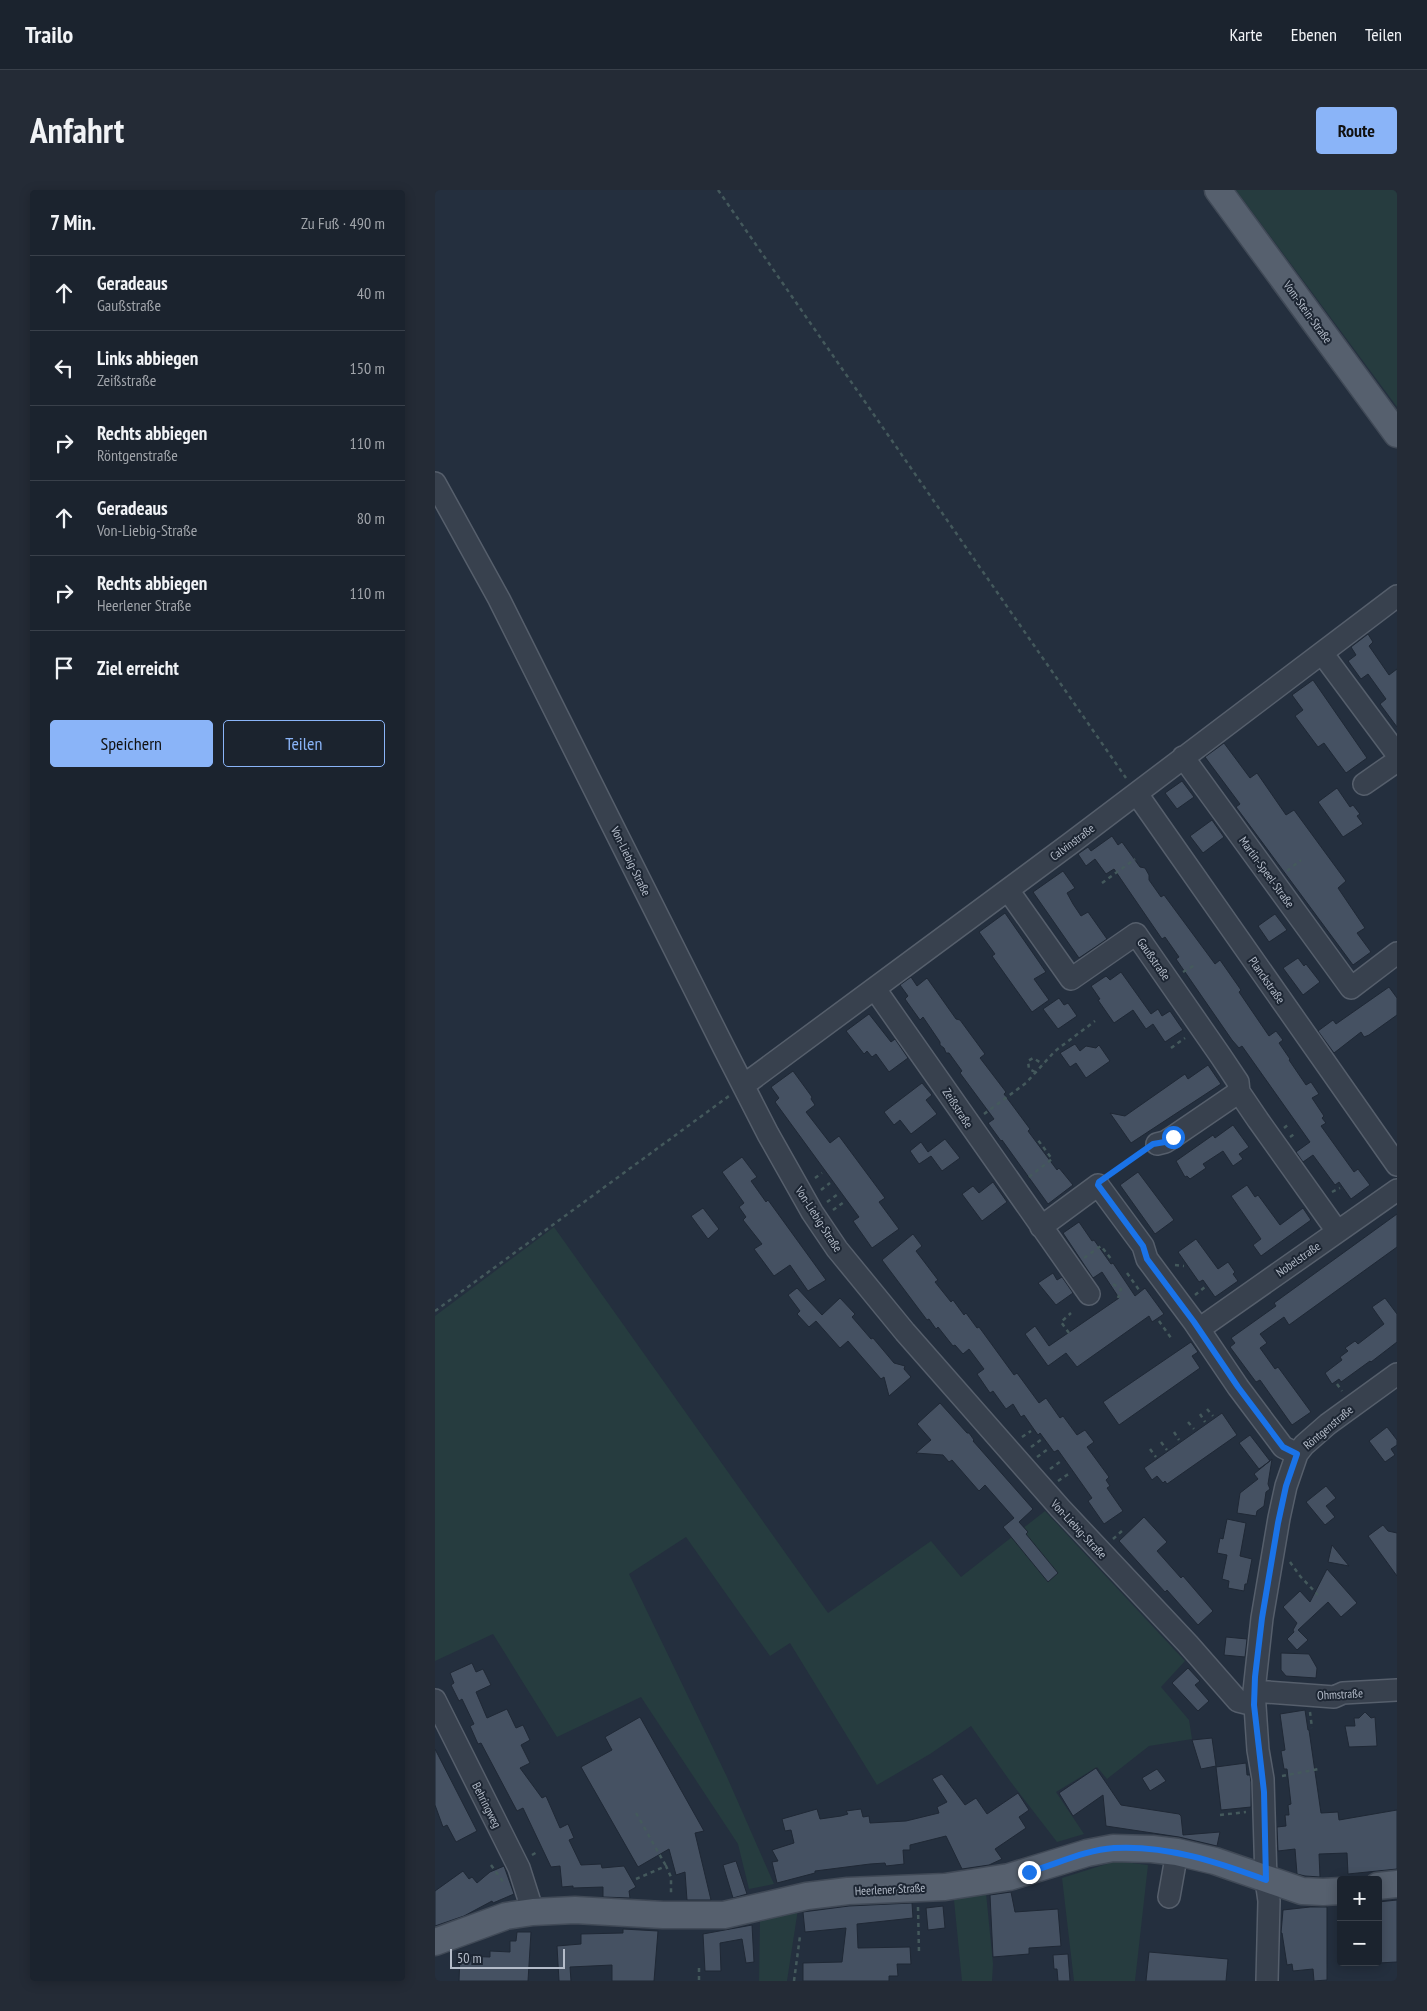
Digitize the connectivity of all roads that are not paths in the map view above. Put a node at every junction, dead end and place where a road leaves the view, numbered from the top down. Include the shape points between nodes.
1 (1218, 190) edge
2 (1397, 434) edge
3 (435, 483) edge
4 (1397, 596) edge
5 (1322, 653) junction
6 (1397, 754) edge
7 (1183, 756) junction
8 (1397, 761) edge
9 (1364, 784) dead end
10 (1137, 794) junction
11 (1008, 890) junction
12 (1397, 953) edge
13 (875, 989) junction
14 (744, 1084) junction
15 (1239, 1092) junction
16 (1157, 1144) road end
17 (1397, 1165) edge
18 (1397, 1190) edge
19 (1041, 1227) junction
20 (1337, 1231) junction
21 (1089, 1294) dead end
22 (1199, 1330) junction
23 (1397, 1374) edge
24 (1297, 1454) junction
25 (1397, 1690) edge
26 (1254, 1698) junction
27 (435, 1700) edge
28 (1177, 1852) junction
29 (1266, 1880) junction
30 (1397, 1884) edge
31 (1382, 1886) edge
32 (1337, 1891) edge
33 (1169, 1897) dead end
34 (533, 1912) junction
35 (435, 1942) edge
36 (1267, 1981) edge

1 - 2 main road, Vom-Stein-Straße
3 - 14 street, Von-Liebig-Straße via 511,622
4 - 5 street, Calvinstraße
5 - 6 street
5 - 7 street, Calvinstraße
7 - 10 street, Calvinstraße
7 - 12 street, Martin-Speel-Straße via 1351,988
8 - 9 street
10 - 11 street, Calvinstraße
10 - 17 street, Planckstraße
11 - 13 street, Calvinstraße
11 - 15 street, Gaußstraße via 1071,979 1137,934 1238,1082
13 - 14 street, Calvinstraße
13 - 19 street, Zeißstraße
14 - 26 street, Von-Liebig-Straße via 812,1212 881,1304 1060,1508 1238,1701
15 - 16 street via 1173,1137
15 - 20 street, Gaußstraße
18 - 20 street, Nobelstraße
19 - 21 street, Zeißstraße
19 - 22 street via 1098,1185
20 - 22 street, Nobelstraße
22 - 24 street via 1283,1447
23 - 24 street, Röntgenstraße via 1328,1424
24 - 26 street, Röntgenstraße via 1278,1523 1262,1618
25 - 26 street, Ohmstraße via 1343,1693 1334,1697
26 - 29 street via 1263,1779
27 - 34 street, Behringweg via 519,1868
28 - 29 main road, Heerlener Straße via 1215,1861
28 - 33 street
28 - 34 main road, Heerlener Straße via 1113,1848 1009,1877 945,1886 807,1896 724,1915 575,1910
29 - 32 main road, Heerlener Straße via 1301,1891
29 - 36 street via 1269,1901
30 - 31 main road
34 - 35 main road, Heerlener Straße via 506,1916

